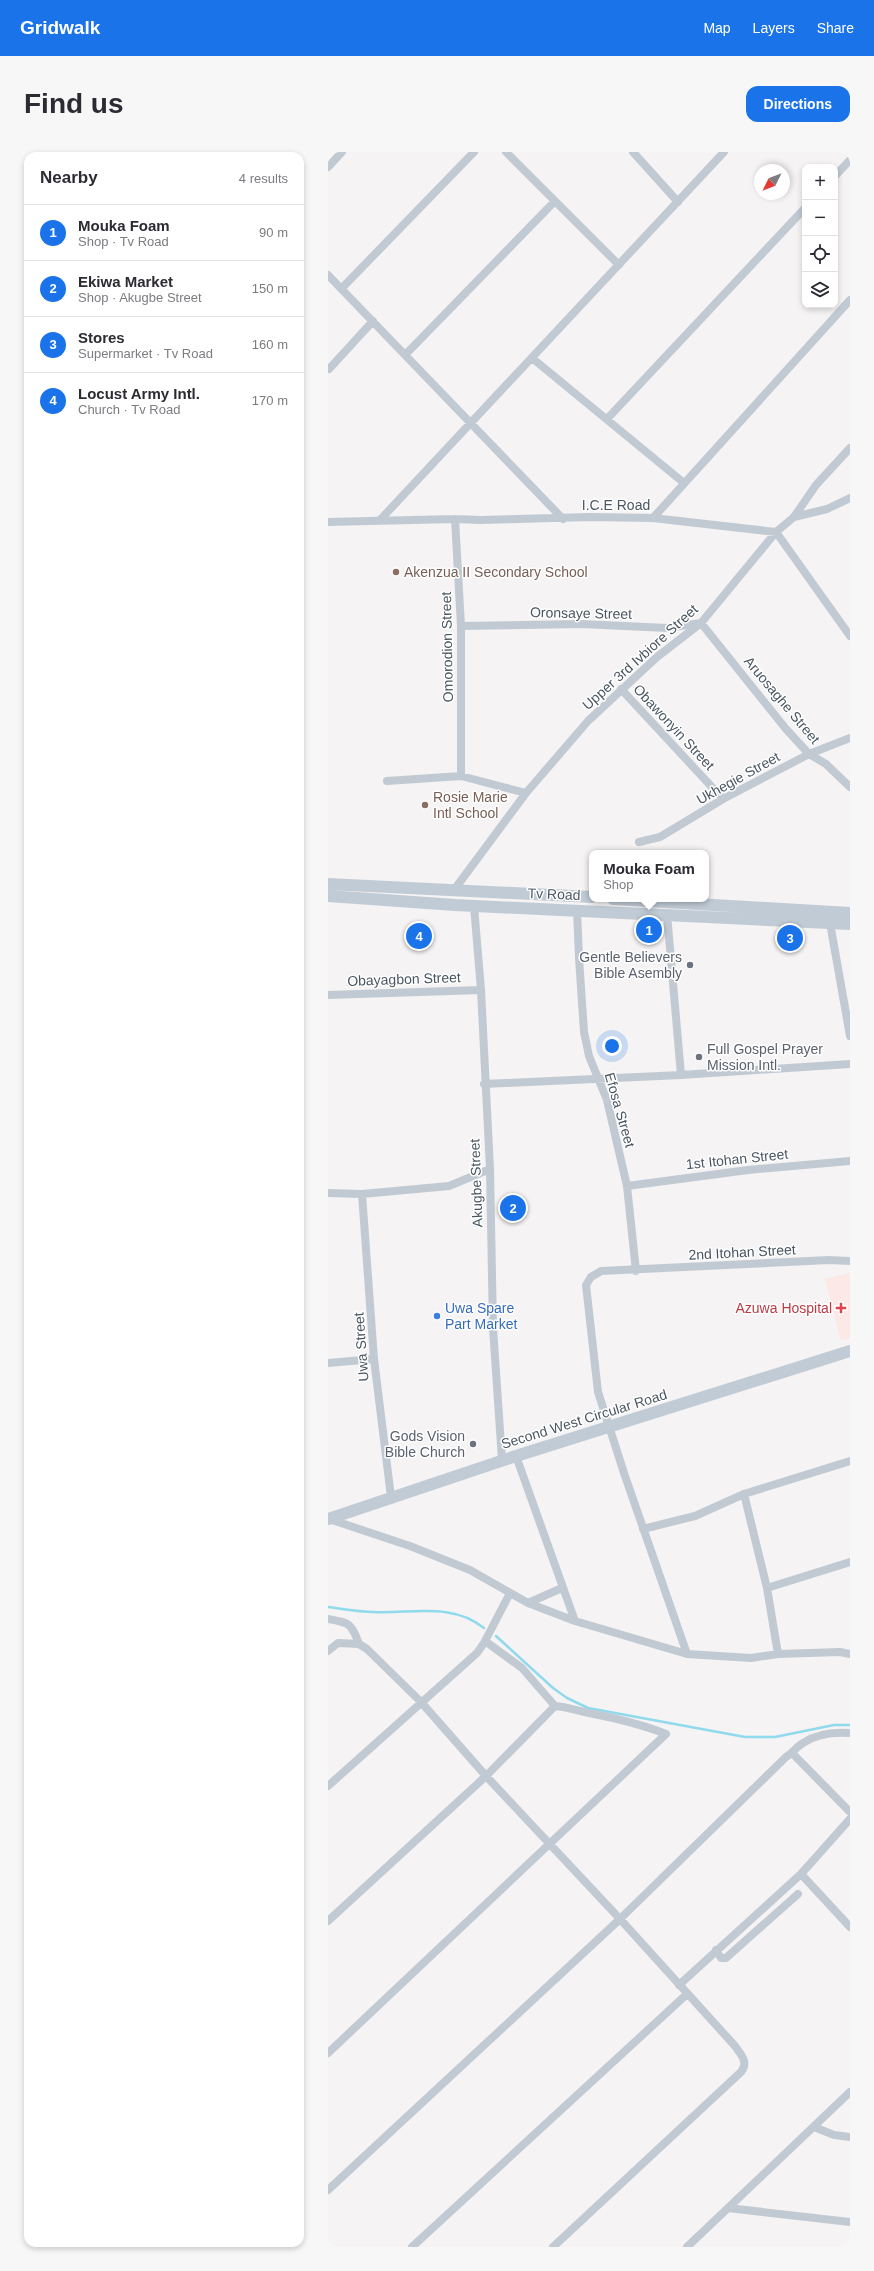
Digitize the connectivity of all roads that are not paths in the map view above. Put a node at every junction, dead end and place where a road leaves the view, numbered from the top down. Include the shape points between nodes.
1 (342, 152) edge
2 (474, 152) edge
3 (506, 152) edge
4 (633, 152) edge
5 (724, 152) edge
6 (850, 160) edge
7 (328, 167) edge
8 (838, 173) edge
9 (555, 201) junction
10 (678, 202) junction
11 (802, 211) edge
12 (619, 265) junction
13 (328, 275) edge
14 (342, 288) junction
15 (850, 300) edge
16 (374, 320) junction
17 (406, 354) junction
18 (532, 358) junction
19 (328, 369) edge
20 (607, 420) junction
21 (471, 424) junction
22 (850, 448) edge
23 (684, 483) junction
24 (850, 498) edge
25 (794, 517) junction
26 (455, 518) junction
27 (653, 518) junction
28 (563, 519) junction
29 (380, 520) junction
30 (328, 522) edge
31 (776, 532) junction
32 (701, 623) junction
33 (461, 626) junction
34 (849, 634) edge
35 (621, 689) junction
36 (850, 738) edge
37 (809, 754) junction
38 (461, 776) junction
39 (387, 781) dead end
40 (850, 787) edge
41 (526, 793) junction
42 (723, 799) junction
43 (639, 842) dead end
44 (328, 884) edge
45 (403, 887) junction
46 (454, 890) junction
47 (328, 896) edge
48 (589, 897) edge
49 (404, 901) junction
50 (664, 902) edge
51 (474, 906) junction
52 (577, 910) junction
53 (850, 913) edge
54 (667, 914) junction
55 (830, 923) junction
56 (850, 924) edge
57 (481, 990) junction
58 (328, 995) edge
59 (850, 1036) edge
60 (850, 1064) edge
61 (681, 1075) junction
62 (599, 1077) junction
63 (484, 1084) junction
64 (850, 1162) edge
65 (490, 1169) junction
66 (628, 1186) junction
67 (328, 1194) edge
68 (362, 1194) junction
69 (850, 1261) edge
70 (636, 1271) junction
71 (850, 1351) edge
72 (374, 1359) junction
73 (328, 1363) edge
74 (609, 1428) junction
75 (516, 1456) junction
76 (502, 1460) junction
77 (850, 1461) edge
78 (744, 1494) junction
79 (391, 1497) junction
80 (328, 1519) edge
81 (643, 1530) junction
82 (850, 1562) edge
83 (562, 1588) junction
84 (767, 1588) junction
85 (510, 1593) junction
86 (528, 1603) junction
87 (328, 1619) edge
88 (575, 1621) junction
89 (485, 1641) junction
90 (359, 1644) junction
91 (328, 1651) edge
92 (687, 1654) junction
93 (778, 1654) junction
94 (850, 1654) edge
95 (421, 1702) junction
96 (554, 1706) junction
97 (850, 1733) edge
98 (793, 1754) junction
99 (486, 1776) junction
100 (328, 1786) edge
101 (850, 1812) edge
102 (850, 1818) edge
103 (550, 1844) junction
104 (801, 1874) junction
105 (798, 1894) dead end
106 (620, 1919) junction
107 (328, 1921) edge
108 (850, 1927) edge
109 (716, 1950) junction
110 (679, 1985) junction
111 (687, 1994) junction
112 (328, 2053) edge
113 (850, 2092) edge
114 (814, 2127) junction
115 (850, 2137) edge
116 (328, 2190) edge
117 (728, 2208) junction
118 (850, 2222) edge
119 (412, 2247) edge
120 (553, 2247) edge
121 (687, 2247) edge

1 - 7 street
2 - 14 street
3 - 9 street
4 - 10 street
5 - 10 street
6 - 8 street
9 - 12 street
9 - 17 street
10 - 12 street
11 - 20 street
12 - 18 street
13 - 14 street
14 - 16 street
15 - 23 street
16 - 17 street
16 - 19 street
17 - 21 street
18 - 20 street
18 - 21 street
20 - 23 street
21 - 28 street
21 - 29 street
22 - 25 street, Upper 3rd Ivbiore Street via 816,485
23 - 27 street
24 - 25 street via 827,509
25 - 31 street, Upper 3rd Ivbiore Street
26 - 28 street, I.C.E Road
26 - 29 street, I.C.E Road
26 - 33 street, Omorodion Street
27 - 28 street, I.C.E Road
27 - 31 street, I.C.E Road
29 - 30 street, I.C.E Road
31 - 32 street, Upper 3rd Ivbiore Street
31 - 34 street
32 - 33 street, Oronsaye Street via 668,628 581,624
32 - 35 street, Upper 3rd Ivbiore Street
32 - 37 street, Aruosaghe Street via 786,730
33 - 38 street, Omorodion Street
35 - 41 street, Upper 3rd Ivbiore Street via 588,721
35 - 42 street, Obawonyin Street
36 - 37 street, Ukhegie Street
37 - 40 street, Aruosaghe Street via 826,764
37 - 42 street, Ukhegie Street
38 - 39 street
38 - 41 street
41 - 46 street, Upper 3rd Ivbiore Street
42 - 43 street, Ukhegie Street via 660,837
44 - 45 street, Tv Road
45 - 46 street, Tv Road
45 - 49 street
46 - 48 street, Tv Road
47 - 49 street, Tv Road
49 - 51 street, Tv Road
50 - 53 street
51 - 52 street, Tv Road
51 - 57 street, Akugbe Street
52 - 54 street, Tv Road
52 - 62 street, Efosa Street via 584,1032 589,1056
54 - 55 street, Tv Road
54 - 61 street
55 - 56 street, Tv Road
55 - 59 street
57 - 58 street, Obayagbon Street
57 - 63 street, Akugbe Street
60 - 61 street
61 - 62 street
62 - 63 street
62 - 66 street, Efosa Street
63 - 65 street, Akugbe Street
64 - 66 street, 1st Itohan Street via 748,1170
65 - 68 street via 449,1186
65 - 76 street, Akugbe Street via 493,1328
66 - 70 street, Efosa Street
67 - 68 street
68 - 72 street, Uwa Street
69 - 70 street, 2nd Itohan Street
70 - 74 street, 2nd Itohan Street via 600,1271 591,1277 586,1285 598,1392
71 - 74 street, Second West Circular Road
72 - 73 street
72 - 79 street, Uwa Street
74 - 75 street, Second West Circular Road
74 - 81 street
75 - 76 street, Second West Circular Road
75 - 83 street
76 - 79 street, Second West Circular Road
77 - 78 street
78 - 81 street via 695,1516
78 - 84 street
79 - 80 street, Second West Circular Road
80 - 85 street via 410,1546 470,1570
81 - 92 street
82 - 84 street
83 - 86 street
83 - 88 street
84 - 93 street
85 - 86 street
85 - 89 street
86 - 88 street
87 - 90 street via 349,1623
88 - 92 street
89 - 95 street via 477,1653
89 - 96 street via 522,1668
90 - 91 street via 338,1643
90 - 95 street
92 - 93 street via 751,1658
93 - 94 street
95 - 99 street
95 - 100 street
96 - 99 street
96 - 103 street via 616,1717 666,1734
97 - 98 street via 814,1737 802,1743
98 - 101 street
98 - 106 street via 786,1757
99 - 103 street
99 - 107 street
102 - 104 street
103 - 106 street
103 - 112 street
104 - 108 street
104 - 109 street
105 - 109 street via 726,1958 721,1958
106 - 110 street
106 - 116 street
109 - 110 street
110 - 111 street
111 - 119 street
111 - 120 street via 734,2046 745,2061 745,2067
113 - 114 street
114 - 115 street via 834,2135
114 - 117 street
117 - 118 street
117 - 121 street

